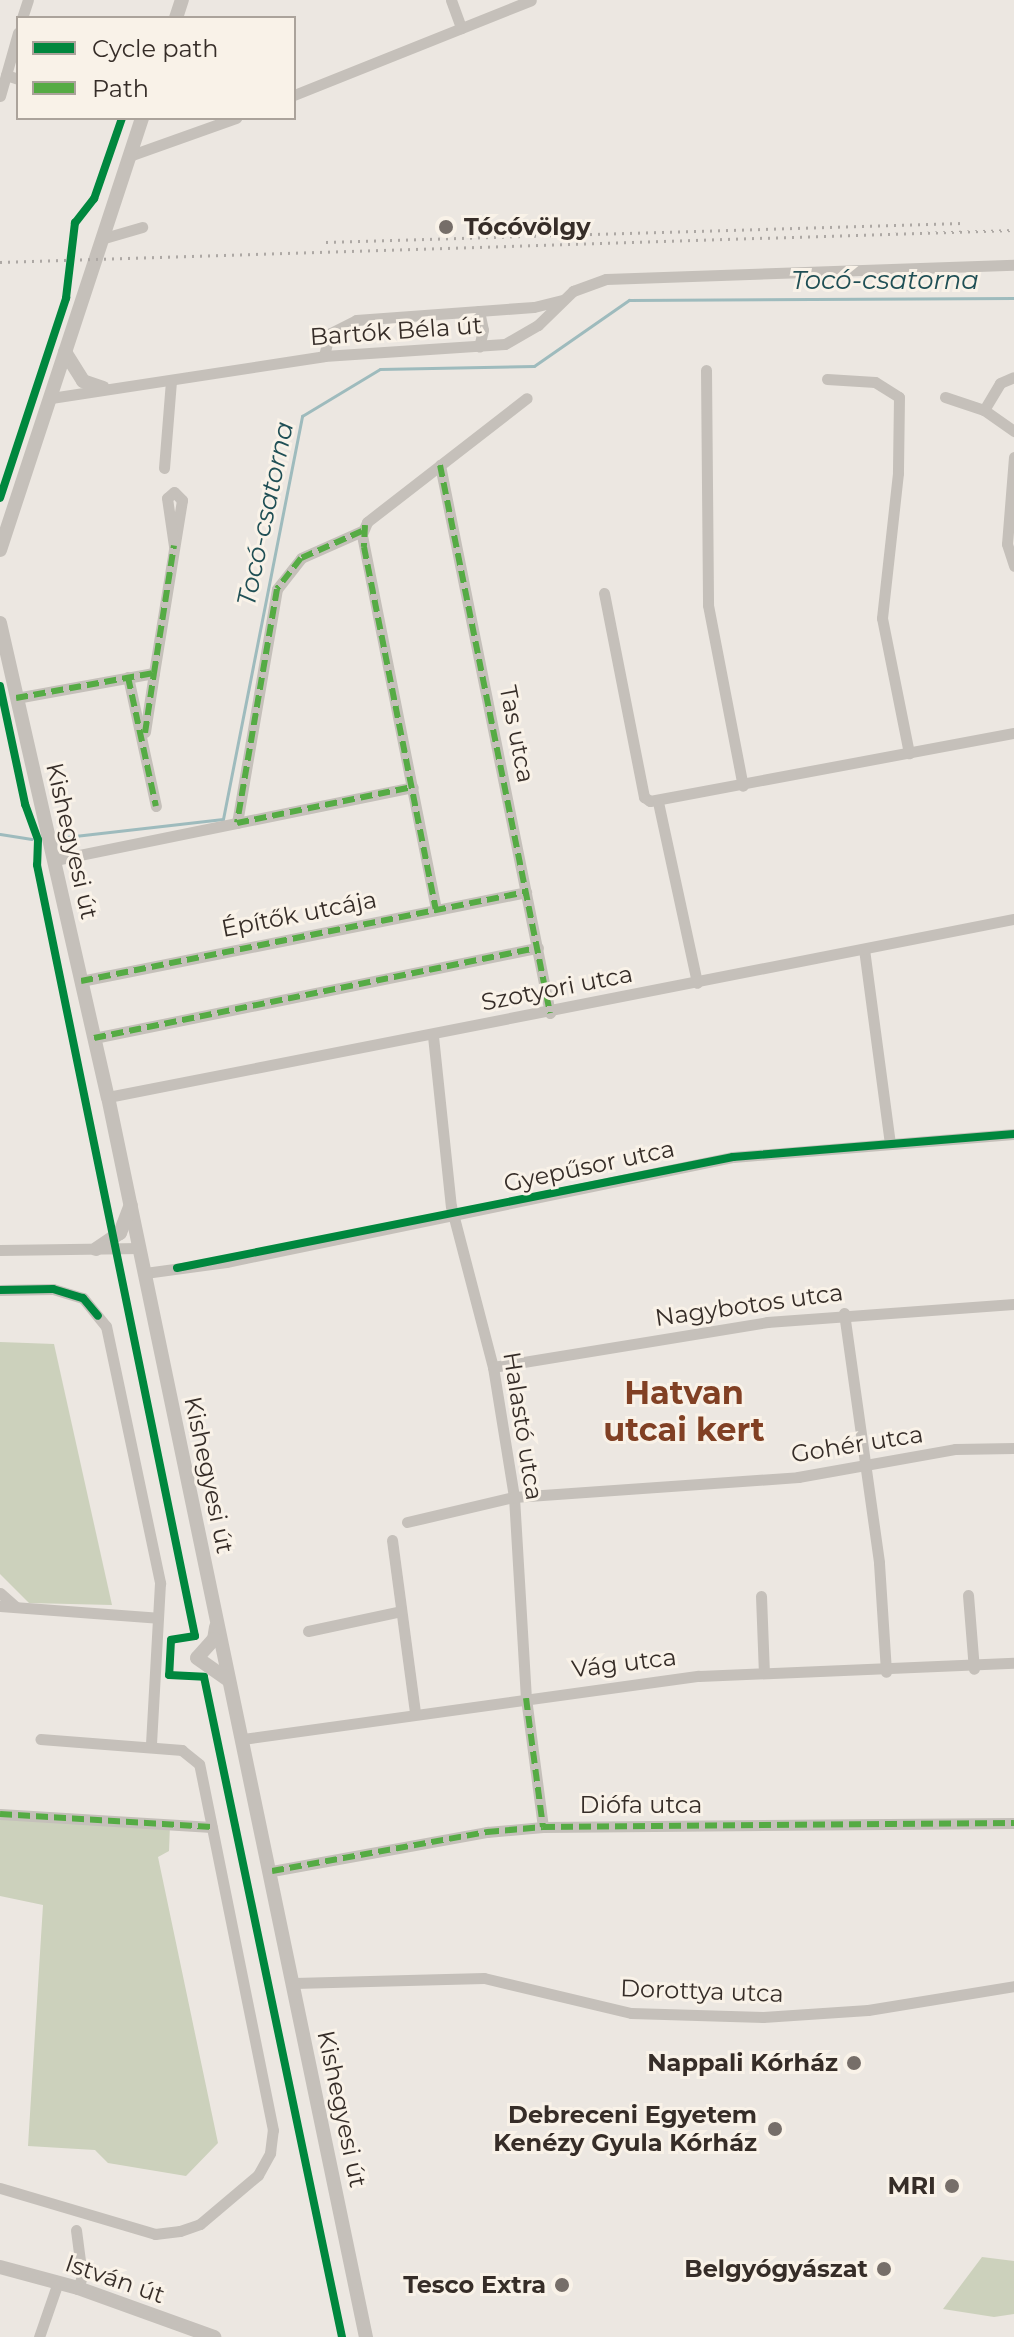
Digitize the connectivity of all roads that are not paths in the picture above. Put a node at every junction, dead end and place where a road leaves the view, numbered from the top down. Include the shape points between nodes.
1 (451, 0) edge
2 (531, 0) edge
3 (461, 28) junction
4 (16, 48) edge
5 (12, 77) edge
6 (296, 94) edge
7 (0, 96) edge
8 (141, 120) edge
9 (230, 120) edge
10 (129, 156) junction
11 (142, 227) dead end
12 (101, 239) junction
13 (1014, 265) edge
14 (564, 299) junction
15 (479, 311) junction
16 (479, 347) junction
17 (65, 352) junction
18 (324, 356) junction
19 (706, 370) dead end
20 (1014, 377) edge
21 (827, 379) dead end
22 (171, 381) junction
23 (103, 388) junction
24 (945, 397) dead end
25 (51, 398) junction
26 (527, 398) dead end
27 (984, 410) junction
28 (1014, 431) edge
29 (1014, 457) edge
30 (440, 465) junction
31 (164, 468) dead end
32 (365, 526) junction
33 (174, 546) dead end
34 (0, 550) edge
35 (1014, 566) edge
36 (604, 593) dead end
37 (0, 623) edge
38 (154, 673) junction
39 (128, 677) junction
40 (16, 698) junction
41 (134, 703) junction
42 (149, 704) junction
43 (1014, 733) edge
44 (143, 741) junction
45 (909, 753) junction
46 (743, 786) junction
47 (413, 787) junction
48 (658, 802) junction
49 (156, 806) dead end
50 (237, 823) junction
51 (55, 860) junction
52 (526, 892) junction
53 (436, 909) junction
54 (1014, 919) edge
55 (538, 948) junction
56 (864, 949) junction
57 (81, 981) junction
58 (697, 983) junction
59 (550, 1013) junction
60 (433, 1036) junction
61 (94, 1038) junction
62 (108, 1097) junction
63 (1014, 1134) edge
64 (890, 1143) junction
65 (131, 1205) junction
66 (455, 1215) junction
67 (140, 1248) junction
68 (96, 1249) junction
69 (0, 1250) edge
70 (145, 1273) junction
71 (0, 1290) edge
72 (1014, 1304) edge
73 (844, 1313) junction
74 (493, 1367) junction
75 (1014, 1448) edge
76 (867, 1467) junction
77 (514, 1497) junction
78 (407, 1522) dead end
79 (392, 1540) dead end
80 (0, 1593) edge
81 (968, 1595) dead end
82 (761, 1596) dead end
83 (0, 1606) edge
84 (16, 1607) junction
85 (401, 1611) junction
86 (158, 1618) junction
87 (217, 1623) junction
88 (308, 1631) dead end
89 (1014, 1663) edge
90 (974, 1669) junction
91 (886, 1672) junction
92 (764, 1673) junction
93 (230, 1685) junction
94 (526, 1698) junction
95 (415, 1713) junction
96 (40, 1739) dead end
97 (243, 1739) junction
98 (151, 1746) junction
99 (2, 1815) edge
100 (1014, 1823) edge
101 (212, 1827) junction
102 (543, 1827) junction
103 (272, 1871) junction
104 (294, 1983) junction
105 (1014, 1986) edge
106 (0, 2188) edge
107 (76, 2230) dead end
108 (0, 2267) edge
109 (58, 2282) junction
110 (78, 2288) junction
111 (358, 2295) junction
112 (39, 2337) edge
113 (214, 2337) edge
114 (359, 2337) edge
115 (366, 2337) edge

1 - 3 street
2 - 3 street
3 - 6 street
4 - 5 street
5 - 7 street
8 - 10 street
9 - 10 street
10 - 12 street
11 - 12 street
12 - 17 street
13 - 14 street, Bartók Béla út via 606,279 588,283
14 - 15 street
14 - 16 street, Bartók Béla út via 522,336
15 - 16 street
15 - 18 street via 356,320 329,334
16 - 18 street, Bartók Béla út
17 - 23 street via 83,381
17 - 25 street
18 - 22 street, Bartók Béla út
19 - 46 street via 708,605
20 - 27 street via 1000,383
21 - 45 street via 875,382 894,390 900,422 882,618
22 - 23 street, Bartók Béla út
22 - 31 street
23 - 25 street, Bartók Béla út
24 - 27 street
25 - 34 street
26 - 30 street
27 - 28 street
29 - 35 street via 1007,544
30 - 32 street
30 - 52 street, Tas utca
32 - 47 street
32 - 50 street via 301,558 277,589
33 - 38 street
36 - 48 street via 644,797
37 - 40 street, Kishegyesi út
38 - 39 street
38 - 42 street
39 - 40 street
39 - 41 street
40 - 51 street, Kishegyesi út
41 - 42 street
41 - 44 street
42 - 44 street
43 - 45 street
44 - 49 street
45 - 46 street
46 - 48 street
47 - 50 street
47 - 53 street
48 - 58 street
50 - 51 street
51 - 57 street, Kishegyesi út
52 - 53 street, Építők utcája
52 - 55 street, Tas utca
53 - 57 street, Építők utcája
54 - 56 street, Szotyori utca
55 - 59 street, Tas utca
55 - 61 street
56 - 58 street, Szotyori utca
56 - 64 street
57 - 61 street, Kishegyesi út
58 - 59 street, Szotyori utca
59 - 60 street, Szotyori utca
60 - 62 street, Szotyori utca
60 - 66 street, Halastó utca
61 - 62 street, Kishegyesi út
62 - 65 street, Kishegyesi út
63 - 64 street, Gyepűsor utca
64 - 66 street, Gyepűsor utca via 733,1157
65 - 67 street, Kishegyesi út
65 - 68 street via 120,1233
66 - 70 street, Gyepűsor utca via 226,1262
66 - 74 street, Halastó utca
67 - 68 street
67 - 70 street, Kishegyesi út
68 - 69 street
70 - 87 street, Kishegyesi út
71 - 86 street via 53,1289 83,1298 106,1326 160,1583
72 - 73 street, Nagybotos utca
73 - 74 street, Nagybotos utca
73 - 76 street
74 - 77 street, Halastó utca
75 - 76 street, Gohér utca via 955,1449
76 - 77 street, Gohér utca
76 - 91 street
77 - 78 street, Gohér utca
77 - 94 street, Halastó utca
79 - 85 street
80 - 84 street
81 - 90 street
82 - 92 street
83 - 84 street
84 - 86 street
85 - 88 street
85 - 95 street
86 - 98 street
87 - 93 street, Kishegyesi út
87 - 93 street via 214,1639 197,1658 219,1669
89 - 90 street, Vág utca
90 - 91 street, Vág utca
91 - 92 street, Vág utca
92 - 94 street, Vág utca
93 - 97 street, Kishegyesi út
94 - 95 street, Vág utca
94 - 102 street, Halastó utca
95 - 97 street, Vág utca
96 - 98 street
97 - 103 street, Kishegyesi út
98 - 101 street via 182,1750 199,1764
99 - 101 street
100 - 102 street, Diófa utca
101 - 106 street via 273,2130 270,2153 258,2175 200,2224 155,2234
102 - 103 street, Diófa utca via 487,1832
103 - 104 street, Kishegyesi út
104 - 105 street, Dorottya utca via 484,1978 631,2013 758,2017 868,2010
104 - 111 street, Kishegyesi út
107 - 110 street via 82,2276
108 - 109 street, István út
109 - 110 street, István út
109 - 112 street
110 - 113 street, István út
111 - 114 street
111 - 115 street, Kishegyesi út

